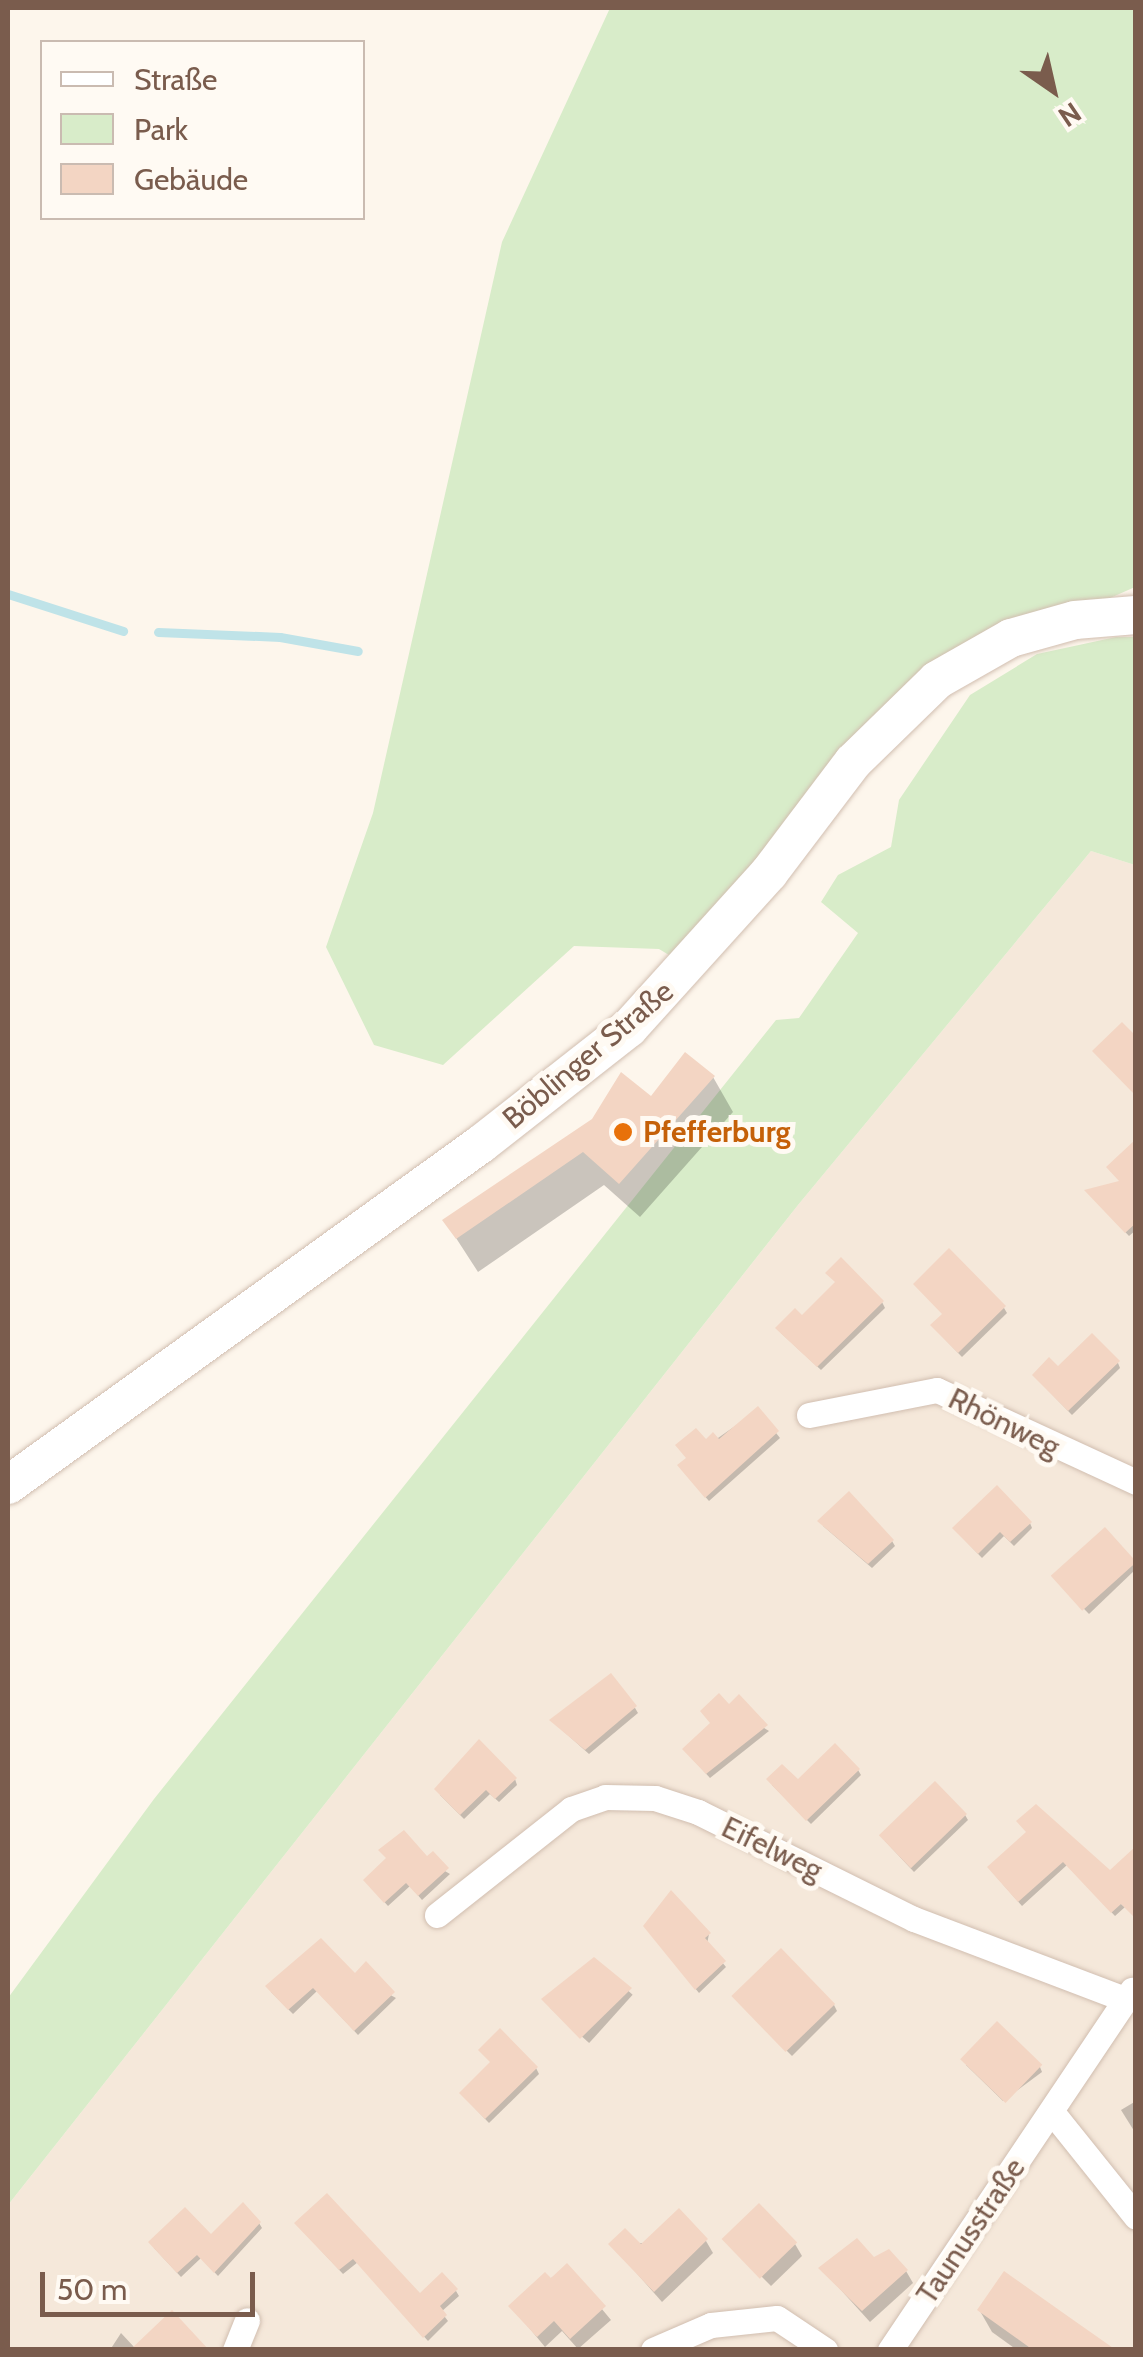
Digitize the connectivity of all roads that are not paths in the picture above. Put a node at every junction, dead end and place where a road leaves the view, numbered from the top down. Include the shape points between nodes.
1 (1120, 610) edge
2 (809, 1415) dead end
3 (1136, 1482) edge
4 (8, 1484) edge
5 (437, 1915) dead end
6 (1130, 1993) edge
7 (1052, 2112) junction
8 (1136, 2216) edge
9 (247, 2320) dead end
10 (235, 2350) edge
11 (653, 2350) edge
12 (825, 2350) edge
13 (890, 2350) edge

1 - 4 main road, Böblinger Straße via 1011,638 937,680 853,762 769,873 628,1028 482,1144
2 - 3 street, Rhönweg via 937,1390
5 - 6 street, Eifelweg via 571,1808 605,1797 655,1798 698,1812 914,1919
6 - 7 street, Taunusstraße
7 - 8 street
7 - 13 street, Taunusstraße
9 - 10 street
11 - 12 street via 711,2324 777,2318

